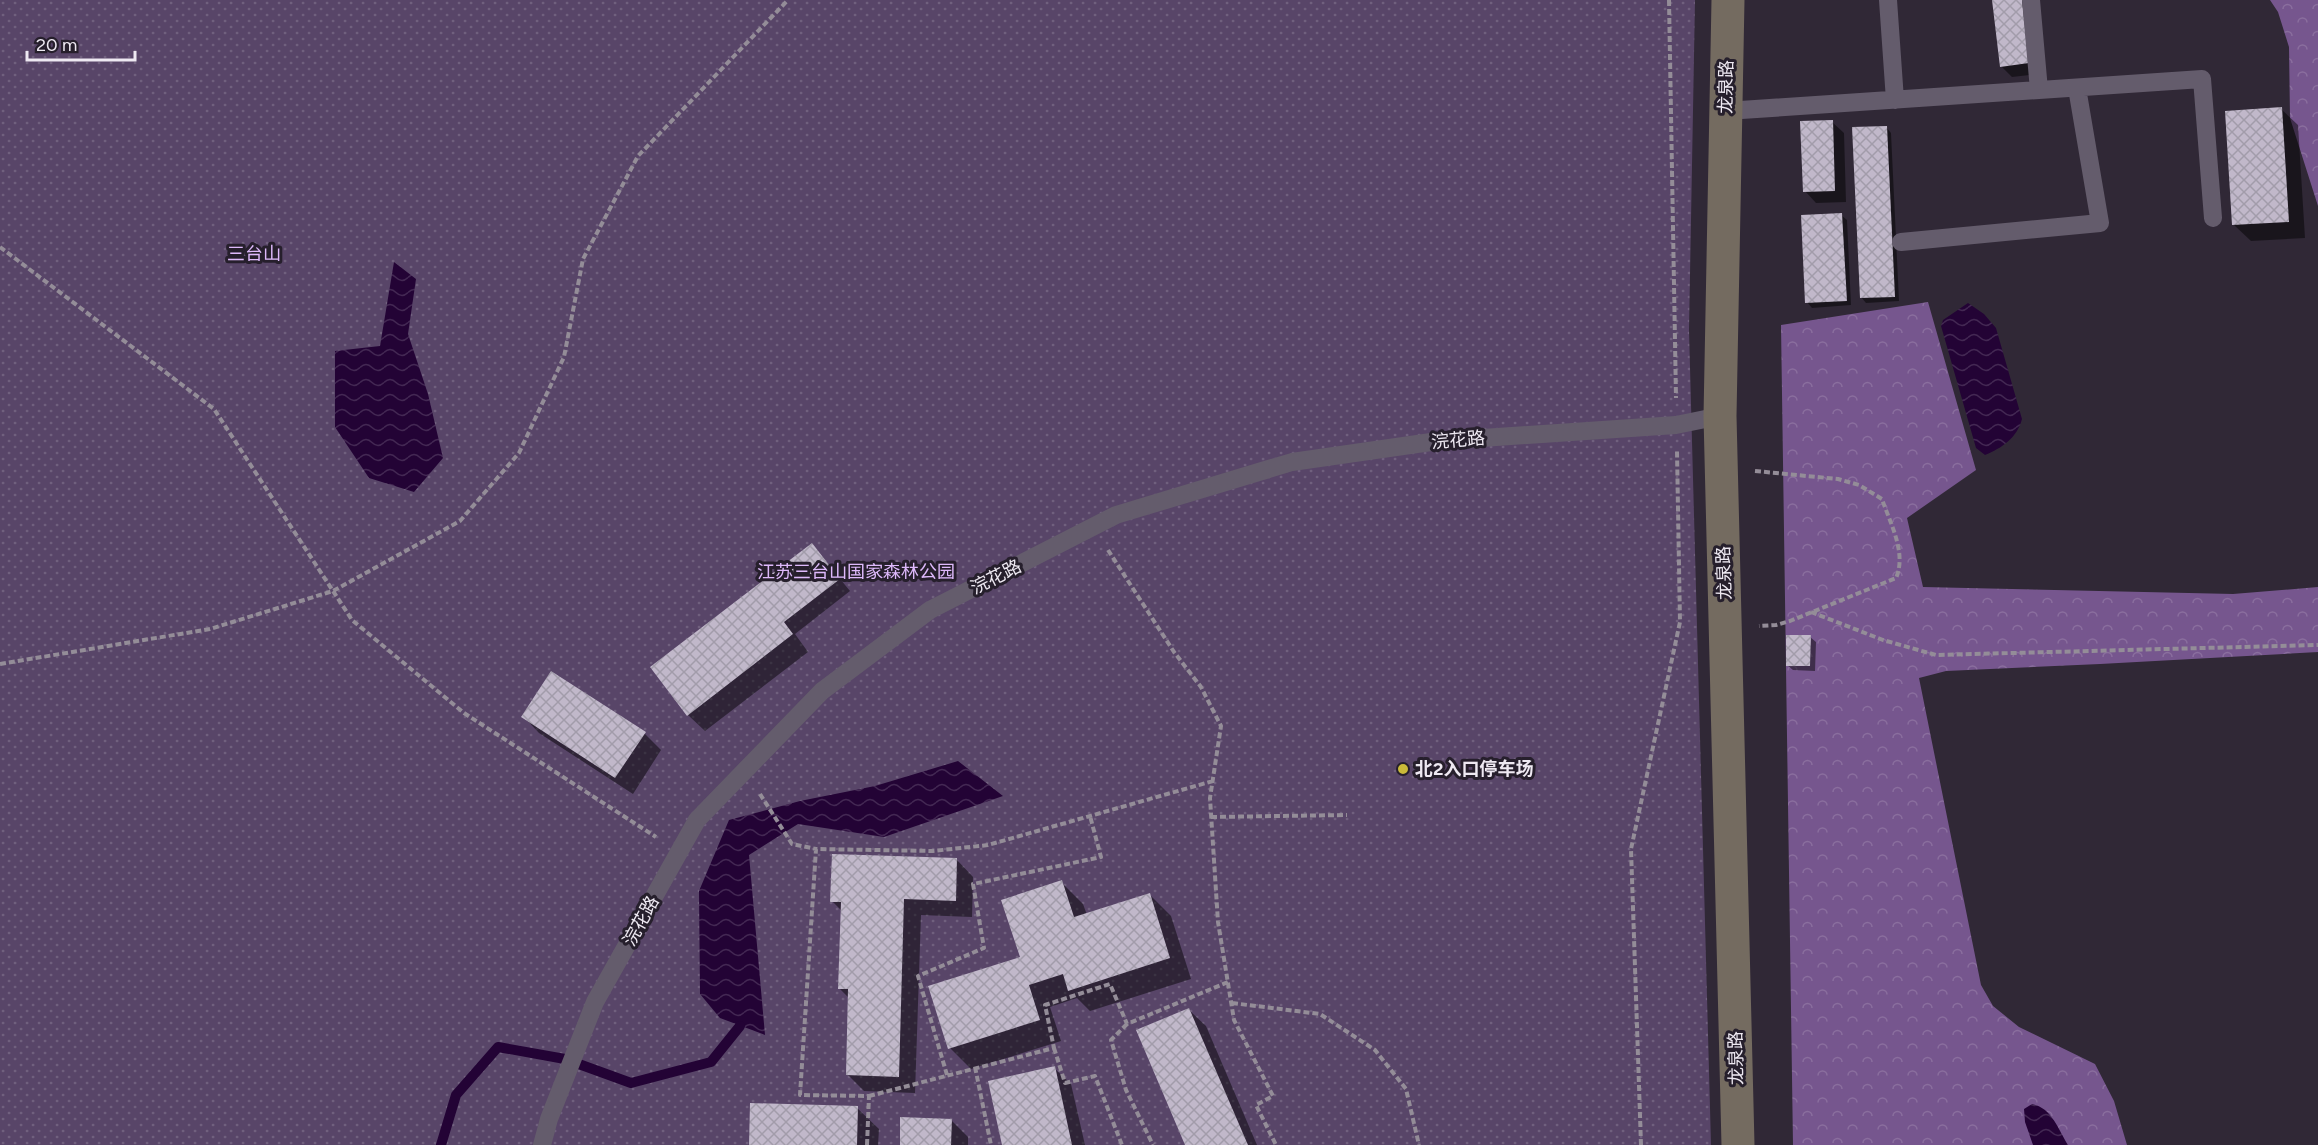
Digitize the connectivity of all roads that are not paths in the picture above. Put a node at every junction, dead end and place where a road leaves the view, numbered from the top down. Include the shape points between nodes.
1 (1728, 0) edge
2 (1888, 0) edge
3 (2031, 0) edge
4 (2077, 88) junction
5 (2039, 90) junction
6 (1895, 100) junction
7 (1726, 111) junction
8 (2213, 218) dead end
9 (1901, 242) dead end
10 (1720, 416) junction
11 (542, 1145) edge
12 (1738, 1145) edge

1 - 7 street, 龙泉路
2 - 6 lane
3 - 5 lane
4 - 5 lane
4 - 8 lane via 2202,79
4 - 9 lane via 2100,223
5 - 6 lane
6 - 7 lane
7 - 10 street, 龙泉路
10 - 11 lane, 浣花路 via 1676,425 1438,441 1292,462 1116,515 930,610 822,691 697,820 596,1002
10 - 12 street, 龙泉路

